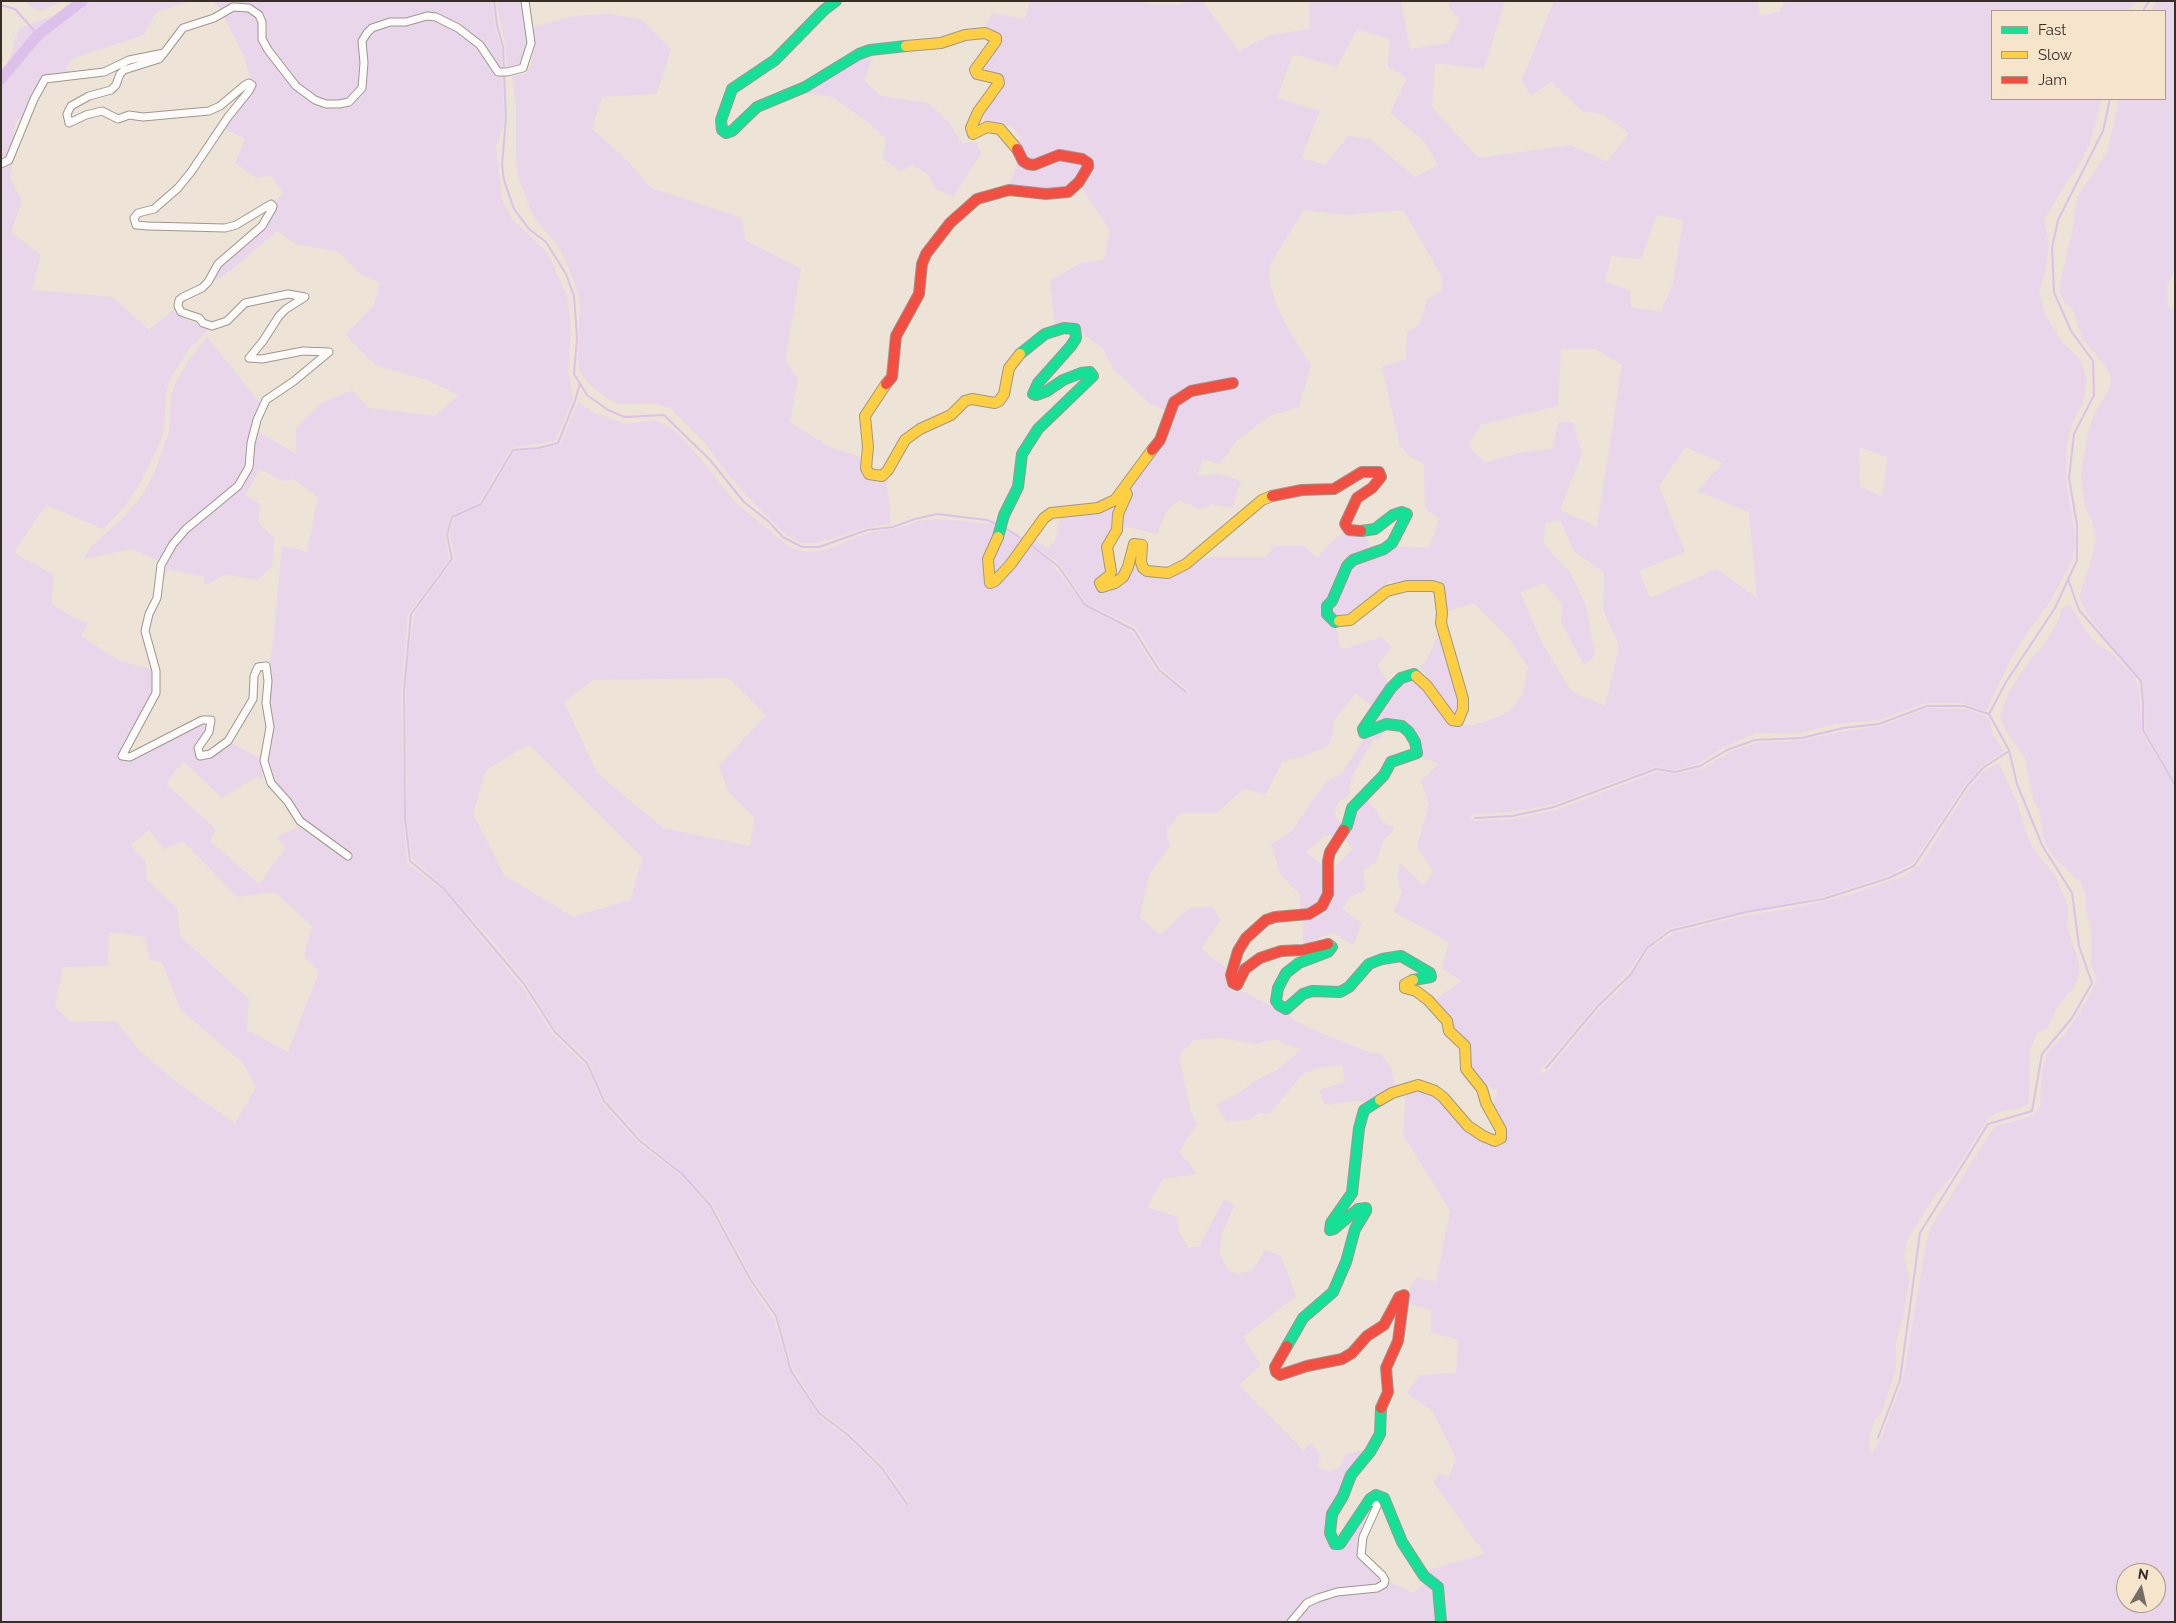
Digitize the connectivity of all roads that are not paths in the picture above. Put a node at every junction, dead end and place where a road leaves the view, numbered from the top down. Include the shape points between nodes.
1 (525, 1) edge
2 (836, 1) edge
3 (164, 53) junction
4 (1, 164) edge
5 (1233, 383) dead end
6 (1124, 489) junction
7 (348, 856) dead end
8 (1366, 1504) junction
9 (1291, 1622) edge
10 (1441, 1622) edge

1 - 3 street via 531,43 523,68 498,72 480,45 458,28 436,17 390,22 372,28 362,41 362,88 349,102 339,104 315,100 296,86 268,50 262,39 259,15 249,8 233,7 214,18 183,28
2 - 6 street via 775,60 732,89 721,120 722,130 726,133 732,131 757,107 805,87 859,54 870,50 941,43 985,32 996,41 975,70 977,74 998,79 999,83 978,112 971,128 973,134 987,127 1000,129 1028,164 1034,165 1059,155 1088,163 1079,182 1068,192 1046,194 1009,190 976,200 950,222 926,254 919,294 896,336 892,377 865,416 866,468 869,474 882,476 906,440 920,429 951,415 965,401 995,403 1000,400 1011,362 1045,334 1070,328 1075,330 1076,338 1032,394 1047,392 1063,380 1081,373 1090,372 1093,376 1038,429 1022,454 1018,487 988,559 990,583 1010,565 1051,513 1098,508 1115,500
3 - 4 street via 129,60 104,72 45,78 9,160
3 - 7 street via 159,58 124,70 111,90 71,106 67,114 69,122 102,111 118,119 130,115 143,117 209,111 245,85 252,85 192,172 154,209 138,213 134,218 136,225 225,228 271,204 272,209 262,226 218,264 202,288 179,300 178,306 181,312 212,326 227,321 246,303 288,294 305,297 279,316 249,358 262,359 303,351 329,352 266,400 251,443 249,468 238,486 186,529 162,565 157,598 145,631 156,670 156,693 122,756 130,758 202,720 211,720 209,732 198,748 200,756 210,754 228,741 253,699 254,676 258,667 266,666 270,727 264,761 270,784 288,802 300,821
5 - 6 street via 1190,391 1174,402 1160,440
6 - 8 street via 1127,494 1118,514 1118,530 1107,547 1111,571 1100,582 1102,587 1123,577 1134,544 1138,542 1142,545 1143,568 1158,573 1174,571 1219,538 1262,500 1302,490 1334,489 1362,472 1373,471 1379,472 1381,477 1357,498 1345,524 1349,530 1375,529 1402,512 1407,514 1406,519 1392,543 1353,560 1347,566 1327,606 1327,614 1335,622 1350,620 1387,591 1407,586 1439,588 1441,623 1463,699 1458,721 1452,720 1414,674 1401,678 1391,688 1375,709 1364,733 1386,724 1402,726 1415,742 1417,753 1391,762 1384,775 1352,808 1347,826 1330,852 1328,894 1322,906 1309,914 1266,920 1246,938 1238,951 1231,976 1237,985 1245,969 1260,958 1281,951 1330,944 1332,947 1328,952 1299,963 1286,973 1276,1001 1286,1008 1312,991 1340,992 1349,987 1369,964 1382,959 1401,956 1422,967 1431,978 1410,980 1405,988 1428,1000 1465,1046 1466,1069 1482,1089 1501,1130 1501,1138 1495,1141 1483,1136 1463,1121 1443,1097 1418,1085 1392,1093 1372,1104 1361,1117 1352,1193 1331,1223 1330,1230 1358,1209 1366,1208 1366,1211 1355,1228 1346,1262 1333,1292 1304,1318 1275,1367 1280,1375 1342,1359 1384,1325 1399,1297 1404,1294 1398,1341 1386,1368 1388,1392 1381,1404 1380,1434 1356,1468 1332,1514 1330,1533 1335,1544 1344,1541
8 - 9 street via 1375,1502 1377,1506 1363,1537 1361,1556 1382,1575 1384,1584 1318,1598 1307,1603
8 - 10 street via 1376,1495 1384,1498 1402,1542 1424,1576 1438,1587

